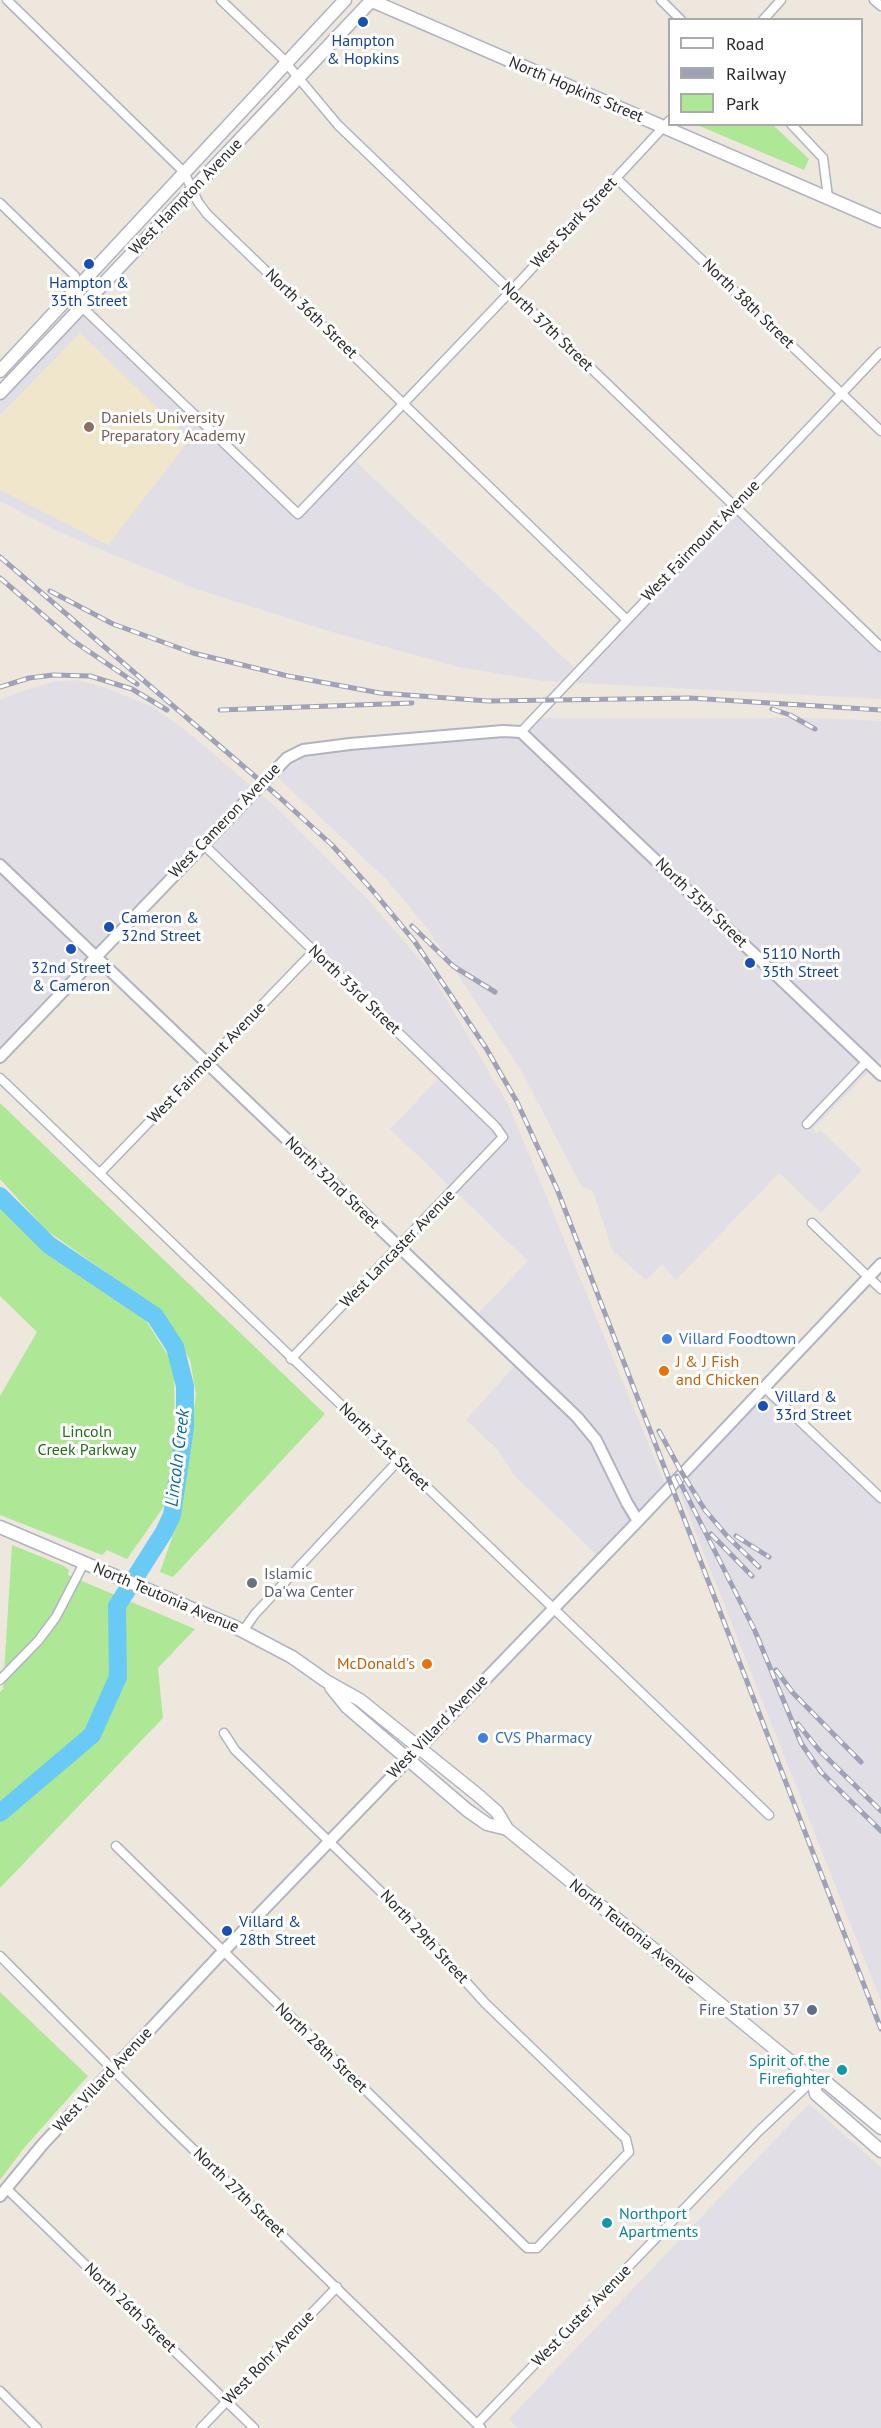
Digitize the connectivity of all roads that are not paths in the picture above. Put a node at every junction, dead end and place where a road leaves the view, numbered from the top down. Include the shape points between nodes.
1 (7, 0) edge
2 (221, 0) edge
3 (345, 0) edge
4 (371, 0) edge
5 (661, 0) edge
6 (781, 0) edge
7 (874, 0) edge
8 (881, 6) edge
9 (679, 18) edge
10 (765, 18) edge
11 (287, 63) junction
12 (299, 77) junction
13 (666, 124) edge
14 (670, 126) edge
15 (793, 126) edge
16 (184, 172) junction
17 (616, 178) junction
18 (192, 190) junction
19 (828, 197) junction
20 (0, 203) edge
21 (881, 221) edge
22 (78, 287) junction
23 (510, 292) junction
24 (82, 307) junction
25 (881, 352) edge
26 (0, 371) edge
27 (0, 393) edge
28 (842, 393) junction
29 (404, 404) junction
30 (881, 431) edge
31 (735, 507) junction
32 (626, 619) junction
33 (881, 647) edge
34 (521, 732) junction
35 (203, 844) junction
36 (0, 865) edge
37 (313, 952) junction
38 (96, 957) junction
39 (0, 1057) edge
40 (867, 1061) junction
41 (207, 1063) junction
42 (881, 1075) edge
43 (0, 1078) edge
44 (807, 1124) dead end
45 (503, 1137) joint
46 (100, 1173) junction
47 (812, 1223) dead end
48 (399, 1248) junction
49 (881, 1264) edge
50 (868, 1277) junction
51 (881, 1289) edge
52 (291, 1359) junction
53 (764, 1387) junction
54 (398, 1461) junction
55 (881, 1498) edge
56 (638, 1521) junction
57 (0, 1527) edge
58 (88, 1565) junction
59 (554, 1609) junction
60 (243, 1631) junction
61 (0, 1680) edge
62 (326, 1681) junction
63 (224, 1733) dead end
64 (420, 1747) junction
65 (407, 1760) junction
66 (769, 1815) dead end
67 (507, 1829) junction
68 (330, 1841) junction
69 (116, 1846) dead end
70 (224, 1951) junction
71 (0, 1956) edge
72 (113, 2068) junction
73 (813, 2080) junction
74 (881, 2128) edge
75 (881, 2151) edge
76 (3, 2192) edge
77 (527, 2248) joint
78 (337, 2288) junction
79 (0, 2391) edge
80 (226, 2402) junction
81 (479, 2426) edge
82 (37, 2428) edge
83 (201, 2428) edge
84 (254, 2428) edge

1 - 16 street, North 36th Street
2 - 11 street, North 37th Street
3 - 11 main road, West Hampton Avenue
4 - 12 main road, West Hampton Avenue
4 - 13 main road, North Hopkins Street
5 - 9 street
6 - 10 street
7 - 8 street
11 - 12 street, North 37th Street
11 - 16 main road, West Hampton Avenue
12 - 18 main road, West Hampton Avenue
12 - 23 street, North 37th Street via 338,125
13 - 17 street, West Stark Street
14 - 19 main road, North Hopkins Street
15 - 19 street via 823,158
16 - 18 street, North 36th Street
16 - 22 main road, West Hampton Avenue
17 - 23 street, West Stark Street
17 - 28 street, North 38th Street
18 - 24 main road, West Hampton Avenue
18 - 29 street, North 36th Street via 207,214
19 - 21 main road, North Hopkins Street
20 - 22 street via 75,276
22 - 24 street
22 - 26 main road, West Hampton Avenue
23 - 29 street, West Stark Street
23 - 31 street, North 37th Street
24 - 27 main road, West Hampton Avenue
24 - 29 street, West Stark Street via 298,514
25 - 28 street, West Fairmount Avenue
28 - 30 street, North 38th Street
28 - 31 street, West Fairmount Avenue
29 - 32 street, North 36th Street
31 - 32 street, West Fairmount Avenue
31 - 33 street, North 37th Street
32 - 34 street, West Fairmount Avenue
34 - 35 street, West Cameron Avenue via 303,750 279,764
34 - 40 street, North 35th Street
35 - 37 street, North 33rd Street
35 - 38 street, West Cameron Avenue
36 - 38 street, North 32nd Street
37 - 41 street, West Fairmount Avenue
37 - 45 street, North 33rd Street
38 - 39 street, West Cameron Avenue
38 - 41 street, North 32nd Street
40 - 42 street, North 35th Street
40 - 44 street
41 - 46 street, West Fairmount Avenue
41 - 48 street, North 32nd Street
43 - 46 street, North 31st Street
45 - 48 street, West Lancaster Avenue
46 - 52 street, North 31st Street
47 - 50 street
48 - 52 street, West Lancaster Avenue
48 - 56 street, North 32nd Street via 577,1417 596,1440
49 - 50 street, West Villard Avenue
50 - 51 street
50 - 53 street, West Villard Avenue
52 - 54 street, North 31st Street
53 - 55 street
53 - 56 street, West Villard Avenue
54 - 59 street, North 31st Street
54 - 60 street
56 - 59 street, West Villard Avenue
57 - 58 main road, North Teutonia Avenue
58 - 60 main road, North Teutonia Avenue
58 - 61 street via 38,1641
59 - 64 street, West Villard Avenue
59 - 66 street, North 31st Street
60 - 62 main road, North Teutonia Avenue via 292,1657
62 - 64 main road, North Teutonia Avenue via 360,1700
62 - 65 main road, North Teutonia Avenue via 347,1707
63 - 68 street, North 29th Street via 235,1750
64 - 65 street, West Villard Avenue
64 - 67 main road, North Teutonia Avenue via 497,1812
65 - 67 main road, North Teutonia Avenue via 487,1824
65 - 68 street, West Villard Avenue
67 - 73 main road, North Teutonia Avenue
68 - 70 street, West Villard Avenue
68 - 77 street, North 29th Street via 413,1923 485,2003 626,2139 629,2152 537,2248
69 - 70 street, North 28th Street
70 - 72 street, West Villard Avenue
70 - 77 street, North 28th Street
71 - 72 street, North 27th Street
72 - 76 street, West Villard Avenue
72 - 78 street, North 27th Street
73 - 74 main road, North Teutonia Avenue via 827,2083
73 - 75 main road, North Teutonia Avenue via 816,2094
73 - 81 street, West Custer Avenue via 759,2131
76 - 80 street, North 26th Street
78 - 80 street, West Rohr Avenue
78 - 81 street, North 27th Street
79 - 82 street
80 - 83 street, West Rohr Avenue
80 - 84 street, North 26th Street

